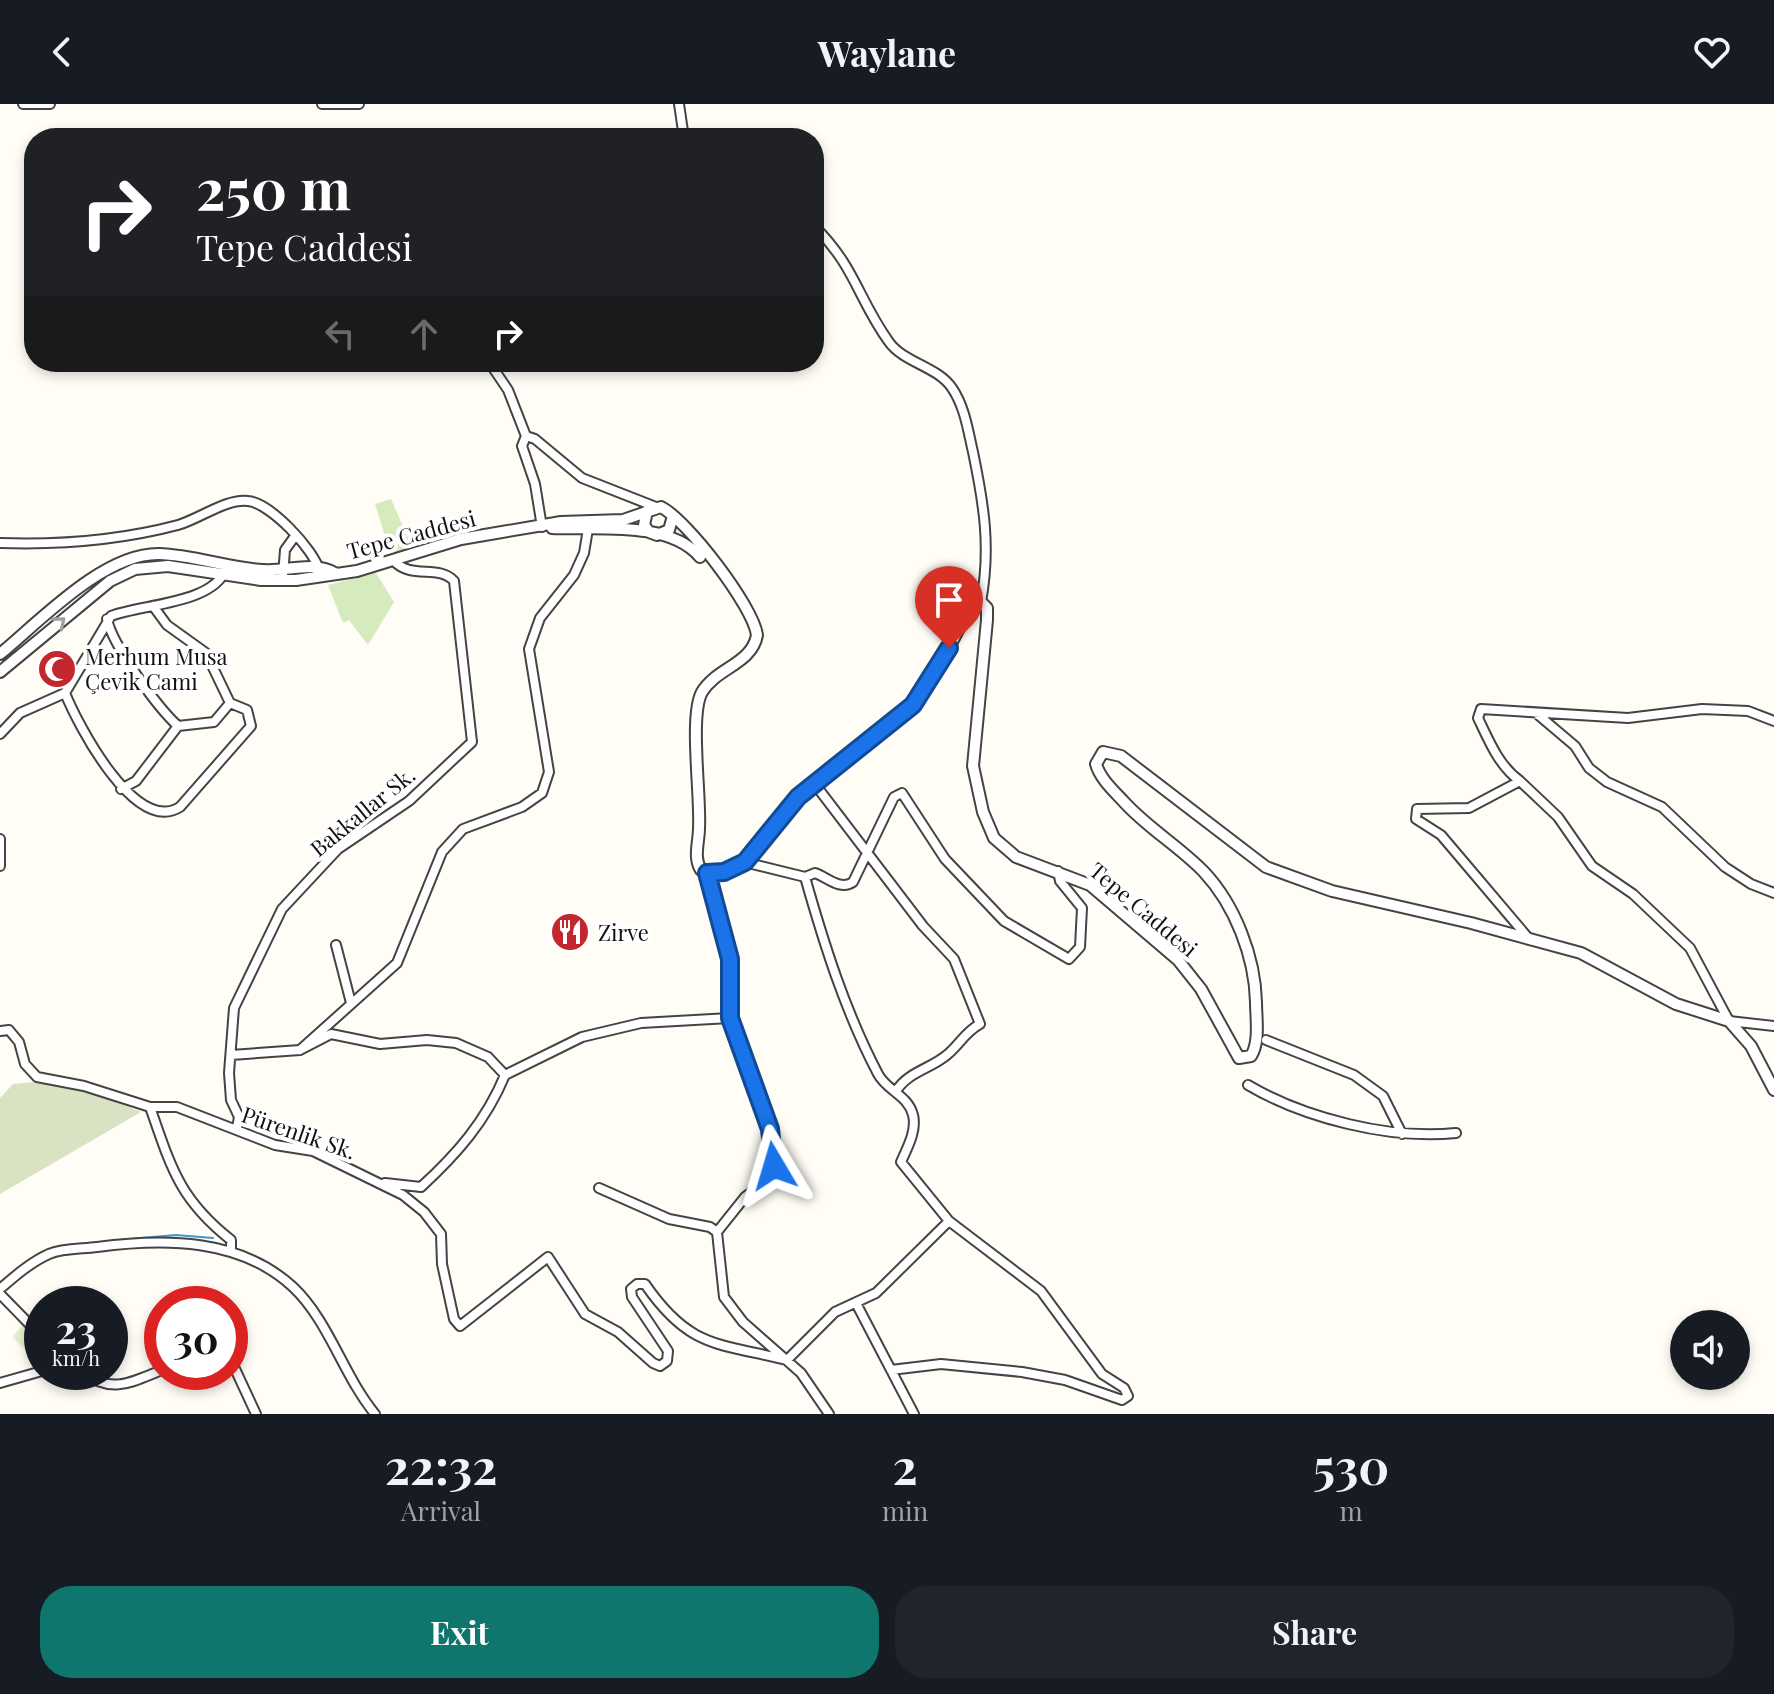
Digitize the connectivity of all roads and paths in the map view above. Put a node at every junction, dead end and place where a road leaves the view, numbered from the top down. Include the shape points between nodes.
1 (23, 104) edge
2 (50, 104) edge
3 (322, 104) edge
4 (359, 104) edge
5 (679, 104) edge
6 (683, 128) edge
7 (824, 236) edge
8 (496, 372) edge
9 (526, 436) junction
10 (651, 509) junction
11 (673, 516) junction
12 (542, 527) junction
13 (588, 529) junction
14 (657, 535) junction
15 (295, 536) junction
16 (0, 543) edge
17 (394, 561) junction
18 (226, 569) junction
19 (282, 569) junction
20 (320, 571) junction
21 (285, 581) junction
22 (981, 602) junction
23 (153, 606) junction
24 (107, 619) junction
25 (753, 620) junction
26 (0, 654) edge
27 (0, 672) edge
28 (65, 693) junction
29 (230, 703) junction
30 (1535, 712) junction
31 (1774, 721) edge
32 (178, 726) junction
33 (0, 734) edge
34 (1520, 781) junction
35 (814, 783) junction
36 (121, 789) junction
37 (0, 839) edge
38 (868, 849) junction
39 (744, 862) junction
40 (0, 866) edge
41 (1058, 871) junction
42 (707, 873) junction
43 (805, 877) junction
44 (1774, 893) edge
45 (1530, 940) junction
46 (336, 945) dead end
47 (351, 1003) junction
48 (730, 1018) junction
49 (1729, 1021) junction
50 (1774, 1026) edge
51 (0, 1031) edge
52 (1266, 1040) dead end
53 (300, 1050) junction
54 (231, 1055) junction
55 (505, 1075) junction
56 (1248, 1085) dead end
57 (1774, 1090) edge
58 (896, 1091) junction
59 (150, 1107) junction
60 (237, 1128) junction
61 (1456, 1133) dead end
62 (1402, 1134) junction
63 (380, 1183) junction
64 (599, 1188) dead end
65 (949, 1221) junction
66 (717, 1232) junction
67 (231, 1251) junction
68 (0, 1292) edge
69 (857, 1305) junction
70 (24, 1318) edge
71 (787, 1360) junction
72 (891, 1370) junction
73 (24, 1376) edge
74 (0, 1383) edge
75 (245, 1390) edge
76 (256, 1414) edge
77 (375, 1414) edge
78 (829, 1414) edge
79 (914, 1414) edge

1 - 2 street
3 - 4 street
5 - 6 street
7 - 22 street via 856,276 868,312 893,348 952,387 966,417 985,508
8 - 9 street
9 - 10 street via 582,478
9 - 12 street via 522,446
10 - 11 street
10 - 12 street, Tepe Caddesi via 623,520
10 - 14 street via 644,525
11 - 14 street via 669,530
11 - 25 street via 744,600
12 - 13 street, Tepe Caddesi
12 - 17 street, Tepe Caddesi via 461,539
13 - 14 street, Tepe Caddesi
13 - 47 street via 574,575 540,618 529,649 549,772 542,793 522,807 463,829 442,852 397,963
14 - 25 street, Tepe Caddesi via 692,548
15 - 16 street via 265,504 244,500 141,532
15 - 19 street via 285,550
15 - 20 street
17 - 20 street, Tepe Caddesi via 337,574
17 - 54 street, Bakkallar Sk. via 407,572 440,573 454,581 472,742 409,801 338,849 282,909 234,1008
18 - 19 street
18 - 21 street
18 - 23 street via 213,587
18 - 26 street via 157,554 123,560
27 -> 18 street via 126,571 168,566
19 - 20 street
19 - 21 street
20 - 21 street
22 - 35 street via 970,607 918,699
22 - 41 street, Tepe Caddesi via 987,620 973,752 978,796 999,844 1016,857
23 - 24 street
23 - 29 street via 167,625 206,653
24 - 28 street
24 - 32 street via 113,640 162,712
25 - 42 street via 757,635 751,650 715,676 698,700 697,859
28 - 33 street via 20,713
28 - 36 street
29 - 32 street via 214,722
29 - 36 street via 247,710 251,726 180,807 160,811
30 - 31 street via 1628,718 1702,709 1748,711
30 - 34 street via 1485,708 1478,714 1508,772
30 - 44 street via 1607,782 1662,807 1725,867
32 - 36 street via 136,781
34 - 45 street via 1477,806 1421,807 1415,815 1446,841
34 - 49 street via 1558,817 1592,866 1633,894 1690,948
35 - 38 street
35 - 39 street
37 - 40 street
38 - 41 street via 894,797 902,793 945,859 1004,921 1069,959 1080,947 1082,908
38 - 43 street via 848,886 815,873
38 - 58 street via 923,926 954,959 980,1024
39 - 42 street
39 - 43 street
41 - 45 street, Tepe Caddesi via 1090,885 1178,960 1217,1015 1235,1055 1244,1059 1254,1052 1255,977 1224,899 1203,871 1152,830 1101,776 1096,764 1103,752 1121,756 1266,867 1332,891
42 - 48 street via 730,959
43 - 58 street via 834,974 878,1074
45 - 49 street, Tepe Caddesi via 1581,953 1676,1004
46 - 47 street
47 - 53 street
48 - 55 street via 641,1023 582,1037
48 - 66 street via 775,1155 766,1181 745,1197
49 - 50 street
49 - 57 street via 1751,1046
51 - 59 street, Pürenlik Sk. via 9,1030 19,1042 25,1064 37,1077
52 - 62 street via 1354,1075 1383,1096
53 - 54 street
53 - 55 street via 331,1034 380,1044 456,1043 488,1057
54 - 60 street, Bakkallar Sk.
55 - 63 street via 490,1110 421,1187
56 - 62 street via 1281,1105
58 - 65 street via 909,1105 914,1124 901,1162
59 - 60 street, Pürenlik Sk. via 177,1107
59 - 67 street via 185,1196 231,1240
60 - 63 street, Pürenlik Sk. via 275,1145 313,1151
61 - 62 street
63 - 71 street, Pürenlik Sk. via 424,1212 441,1234 442,1264 460,1326 548,1257 585,1314 618,1332 653,1363 667,1361 668,1351 632,1297 637,1284 645,1284 668,1317 701,1340
64 - 66 street via 669,1219
65 - 69 street
65 - 72 street via 1041,1291 1095,1366 1128,1396 1122,1400 1022,1372 941,1364
66 - 71 street via 724,1297 743,1322
67 - 68 street via 157,1242 51,1253
67 - 77 street via 272,1270 293,1287 313,1310
68 - 70 street
69 - 71 street via 828,1317
69 - 72 street
71 - 78 street
72 - 79 street
73 - 74 street
75 - 76 street

